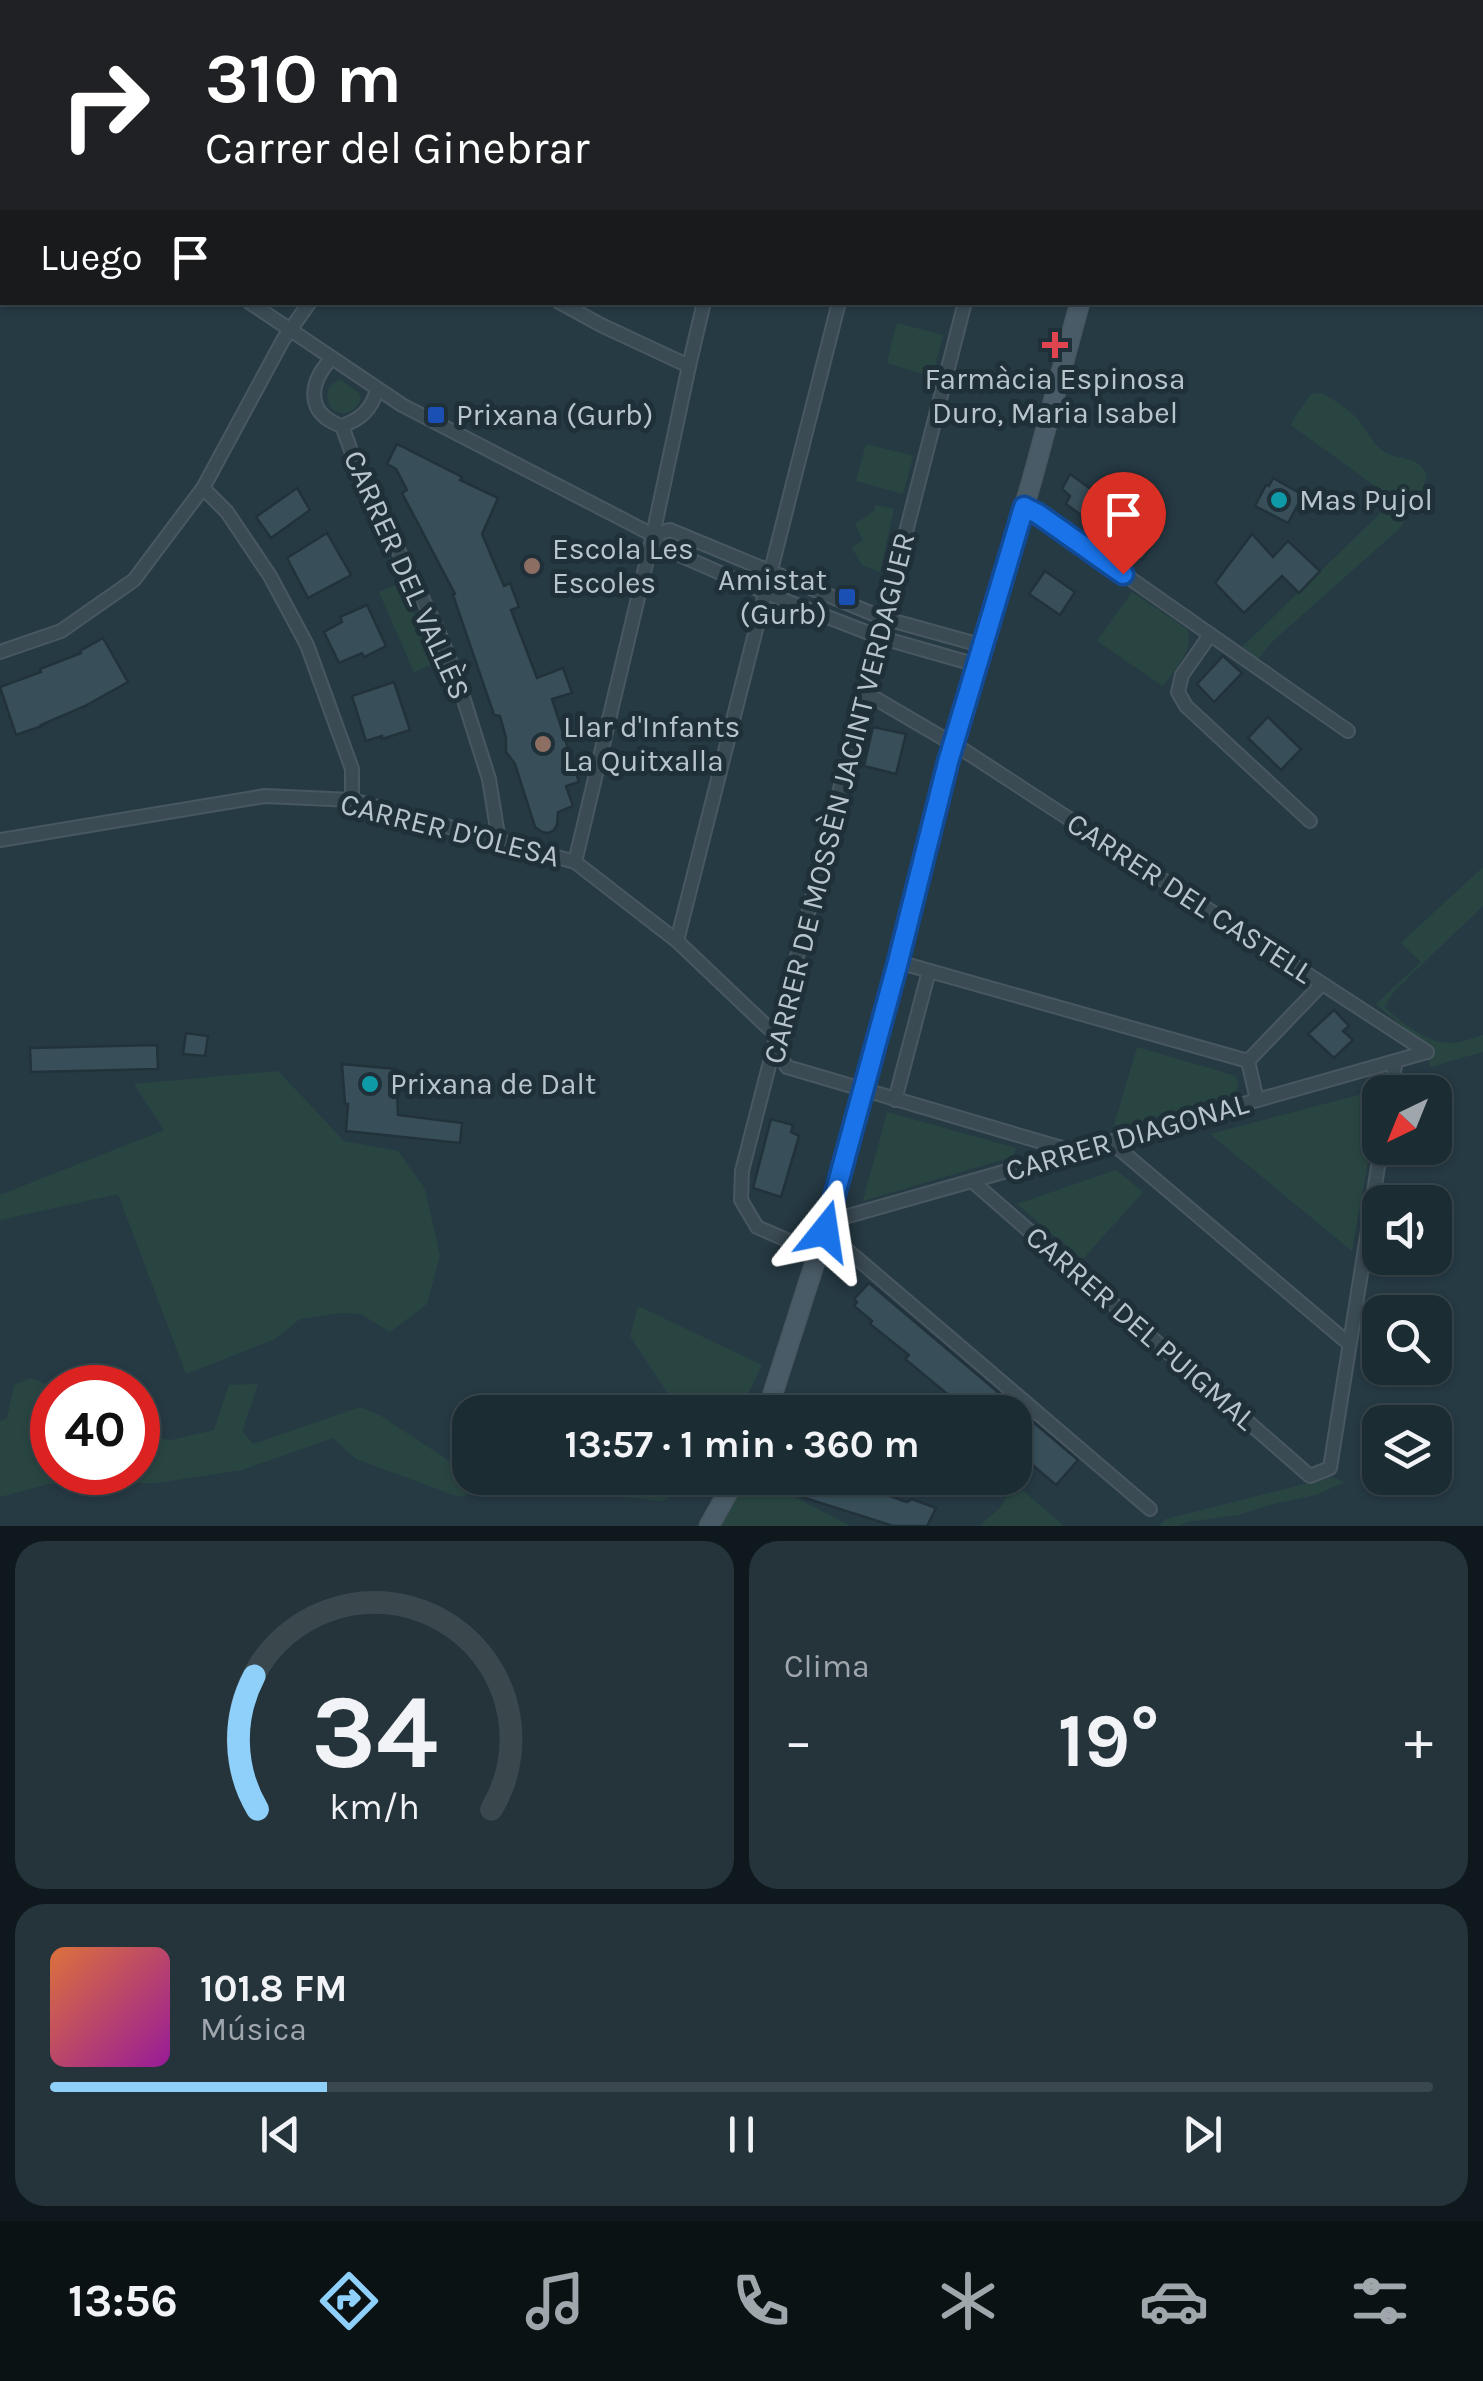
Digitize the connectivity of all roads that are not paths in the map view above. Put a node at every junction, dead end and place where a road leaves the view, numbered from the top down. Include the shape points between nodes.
1 (253, 305) edge
2 (308, 305) edge
3 (564, 305) edge
4 (703, 305) edge
5 (838, 305) edge
6 (963, 305) edge
7 (1079, 305) edge
8 (290, 330) junction
9 (331, 359) junction
10 (689, 366) junction
11 (377, 390) junction
12 (342, 426) junction
13 (203, 488) junction
14 (1024, 507) junction
15 (653, 535) junction
16 (770, 572) junction
17 (766, 593) junction
18 (882, 618) junction
19 (1210, 635) junction
20 (878, 636) junction
21 (984, 646) junction
22 (0, 652) edge
23 (978, 666) junction
24 (866, 693) junction
25 (1348, 730) dead end
26 (954, 744) junction
27 (352, 800) junction
28 (1310, 821) dead end
29 (1, 838) edge
30 (499, 841) junction
31 (575, 862) junction
32 (676, 941) junction
33 (898, 962) junction
34 (929, 971) junction
35 (1322, 984) junction
36 (776, 1043) junction
37 (1426, 1052) joint
38 (1248, 1060) junction
39 (1396, 1061) junction
40 (1393, 1075) edge
41 (863, 1090) junction
42 (895, 1100) junction
43 (1257, 1100) junction
44 (1111, 1142) junction
45 (1074, 1152) junction
46 (1378, 1165) edge
47 (972, 1181) junction
48 (826, 1226) junction
49 (818, 1252) junction
50 (1348, 1343) junction
51 (772, 1395) edge
52 (726, 1495) edge
53 (1150, 1509) dead end
54 (709, 1526) edge

1 - 8 street
2 - 8 street
3 - 10 street
4 - 10 street
5 - 16 street
6 - 18 street, CARRER DE MOSSÈN JACINT VERDAGUER
7 - 14 street
8 - 9 street
8 - 13 street
9 - 11 street
9 - 12 street via 314,395 321,414
10 - 15 street
11 - 12 street via 369,410
11 - 15 street
12 - 30 street, CARRER DEL VALLÈS via 458,680 489,779
13 - 22 street via 134,580 61,631
13 - 27 street via 270,576 307,645 352,769
14 - 19 street
14 - 21 street
15 - 16 street via 670,530
15 - 17 street via 661,547
15 - 31 street
16 - 17 street
16 - 18 street
17 - 20 street
17 - 32 street
18 - 20 street, CARRER DE MOSSÈN JACINT VERDAGUER
18 - 21 street
19 - 25 street
19 - 28 street via 1178,692
20 - 23 street
20 - 24 street, CARRER DE MOSSÈN JACINT VERDAGUER
21 - 23 street
23 - 26 street
24 - 26 street, CARRER DEL CASTELL
24 - 36 street, CARRER DE MOSSÈN JACINT VERDAGUER
26 - 33 street
26 - 35 street, CARRER DEL CASTELL
27 - 29 street, CARRER D'OLESA via 264,796
27 - 30 street, CARRER D'OLESA
30 - 31 street, CARRER D'OLESA
31 - 32 street, CARRER D'OLESA
32 - 36 street, CARRER D'OLESA
33 - 34 street
33 - 41 street
34 - 38 street
34 - 42 street
35 - 37 street, CARRER DEL CASTELL
35 - 38 street
36 - 41 street, CARRER D'OLESA via 787,1067
36 - 49 street, CARRER DE MOSSÈN JACINT VERDAGUER via 742,1170 741,1200 757,1227
37 - 39 street, CARRER DIAGONAL
38 - 43 street
39 - 40 street
39 - 43 street, CARRER DIAGONAL
41 - 42 street, CARRER D'OLESA
41 - 48 street
42 - 45 street, CARRER D'OLESA
43 - 44 street, CARRER DIAGONAL
44 - 45 street, CARRER DIAGONAL
44 - 50 street
45 - 47 street, CARRER DIAGONAL
46 - 50 street
47 - 48 street, CARRER DIAGONAL
47 - 50 street, CARRER DEL PUIGMAL via 1310,1476 1330,1468
48 - 49 street
48 - 53 street
49 - 51 street
52 - 54 street

